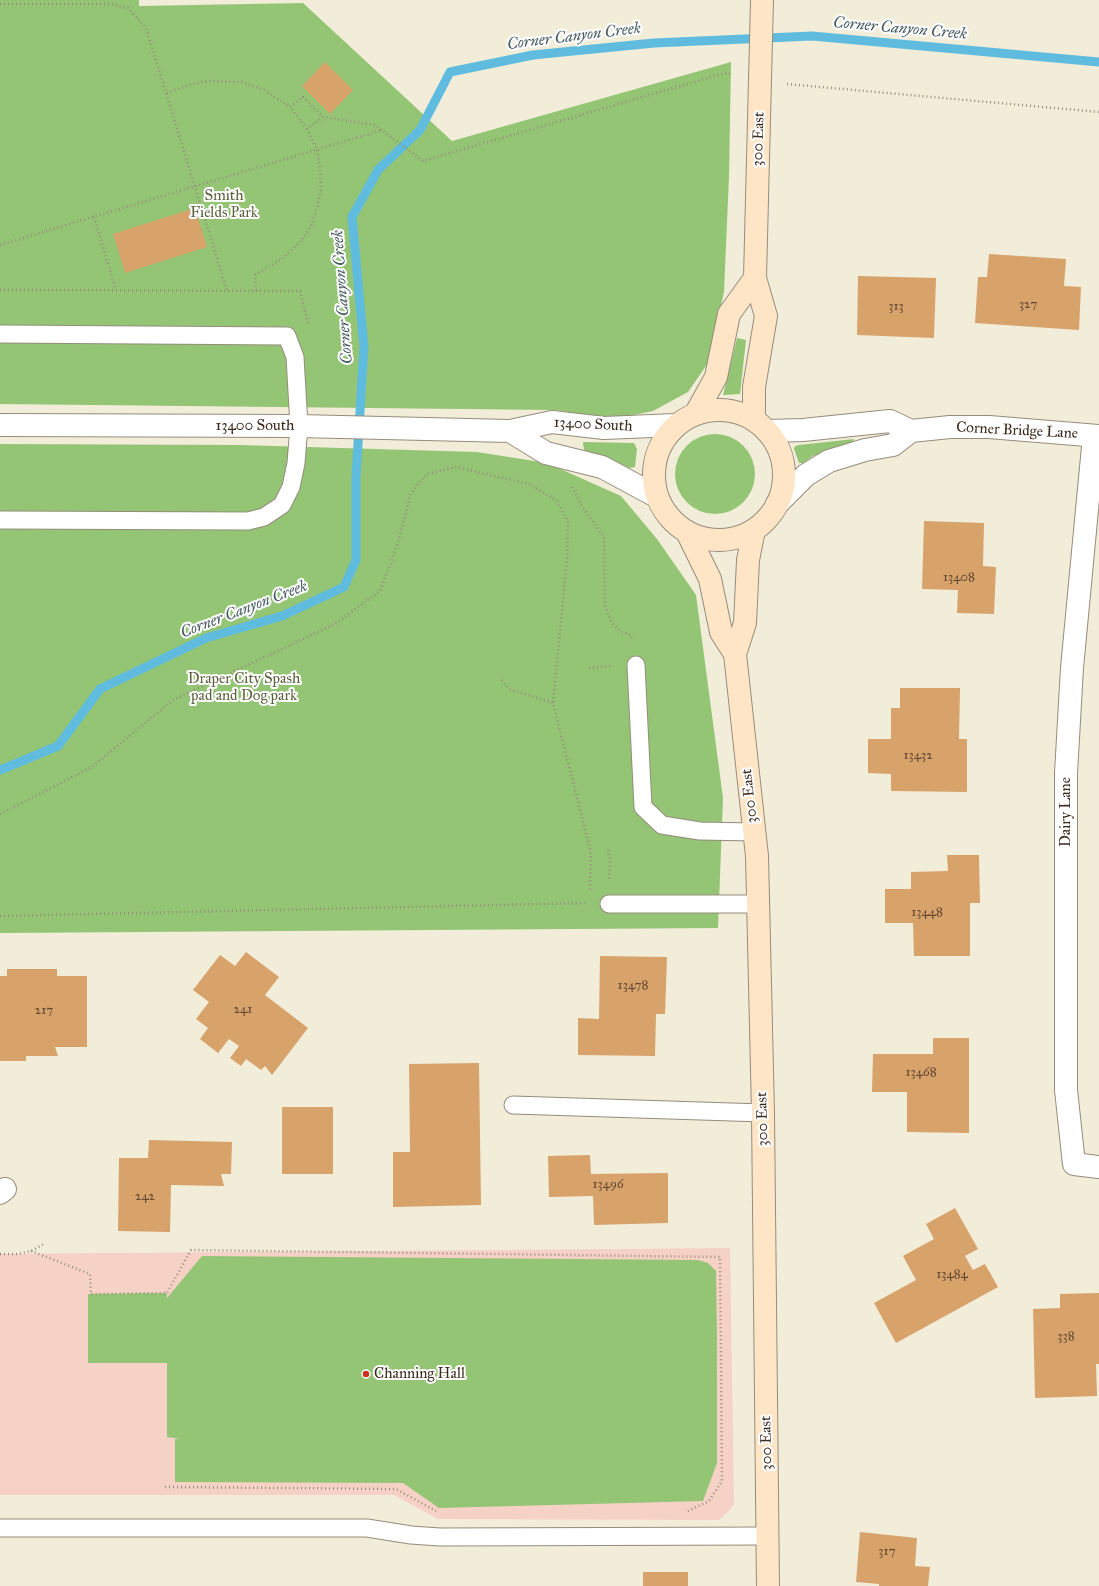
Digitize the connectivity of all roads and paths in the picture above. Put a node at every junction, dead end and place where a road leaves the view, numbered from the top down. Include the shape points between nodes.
1 (762, 3) edge
2 (0, 4) edge
3 (729, 73) dead end
4 (794, 85) dead end
5 (167, 93) junction
6 (290, 107) junction
7 (1099, 112) edge
8 (323, 117) junction
9 (307, 130) junction
10 (382, 130) junction
11 (317, 150) junction
12 (194, 187) junction
13 (94, 217) junction
14 (0, 245) edge
15 (754, 278) junction
16 (0, 290) edge
17 (116, 290) junction
18 (227, 291) junction
19 (256, 291) junction
20 (309, 328) dead end
21 (0, 334) edge
22 (696, 413) junction
23 (0, 425) edge
24 (676, 425) junction
25 (761, 425) junction
26 (298, 426) junction
27 (510, 431) junction
28 (911, 431) junction
29 (1097, 436) edge
30 (572, 480) dead end
31 (656, 496) junction
32 (778, 504) junction
33 (0, 520) edge
34 (754, 530) junction
35 (687, 532) junction
36 (632, 647) dead end
37 (735, 654) junction
38 (636, 665) dead end
39 (502, 680) dead end
40 (553, 703) junction
41 (0, 814) edge
42 (754, 832) junction
43 (608, 850) dead end
44 (590, 896) dead end
45 (590, 903) dead end
46 (609, 904) joint
47 (758, 904) junction
48 (0, 916) edge
49 (513, 1105) dead end
50 (763, 1113) junction
51 (1099, 1167) edge
52 (44, 1244) dead end
53 (32, 1251) junction
54 (0, 1254) edge
55 (165, 1487) dead end
56 (441, 1514) dead end
57 (681, 1514) dead end
58 (0, 1528) edge
59 (768, 1536) junction
60 (768, 1586) edge

1 - 15 main road, 300 East
2 - 5 path via 111,4 128,8 146,28
3 - 10 path via 423,161
4 - 7 path
5 - 6 path via 208,81 241,82 264,90
5 - 12 path
6 - 8 path via 303,97
6 - 9 path
8 - 9 path
8 - 10 path via 375,126
9 - 11 path
10 - 11 path
11 - 12 path
11 - 19 path via 321,190 311,226 302,240 283,258 255,275
12 - 13 path
12 - 18 path
13 - 14 path
13 - 17 path
15 - 22 main road via 729,314 716,377
15 - 25 main road, 300 East via 766,316 754,387
16 - 17 path
17 - 18 path
18 - 19 path
19 - 20 path via 300,291
21 - 26 lane via 287,336 296,357
22 - 24 main road
22 - 25 main road via 726,410 740,413
23 - 26 street, 13400 South
24 - 27 street, 13400 South via 604,428 552,422
24 - 31 main road via 663,440 655,458 653,477
25 - 28 street via 803,430 890,421
25 - 32 main road via 778,447 784,466 784,485
26 - 27 street, 13400 South
26 - 33 lane via 296,463 291,487 282,505 264,517 248,521
27 - 31 street, 13400 South via 546,453 602,467
28 - 29 street, Corner Bridge Lane via 989,427
28 - 32 street via 893,445 829,461 806,475
29 - 51 street, Dairy Lane via 1072,668 1066,773 1066,1090 1074,1164
30 - 36 path via 572,488 583,508 604,538 605,606 612,623 621,632 631,635
31 - 35 main road via 674,523
32 - 34 main road via 768,518
34 - 35 main road via 738,538 721,540 703,538
34 - 37 main road, 300 East via 748,560 745,623
35 - 37 main road, 300 East via 710,579 721,632
37 - 42 main road, 300 East
38 - 42 lane via 643,807 662,825 700,831
39 - 40 path via 508,689
40 - 41 path via 567,558 568,521 557,501 529,484 456,467 427,474 411,493 397,546 380,591 335,624 173,700 92,767
40 - 44 path via 591,853
42 - 47 main road, 300 East
43 - 46 path
45 - 48 path
46 - 47 lane
47 - 50 main road, 300 East
49 - 50 lane
50 - 59 main road, 300 East
52 - 53 path
53 - 54 path
53 - 57 path via 90,1274 91,1294 167,1293 191,1250 720,1257 722,1481 709,1501
55 - 56 path via 396,1489
58 - 59 lane via 367,1528 440,1537
59 - 60 main road, 300 East

